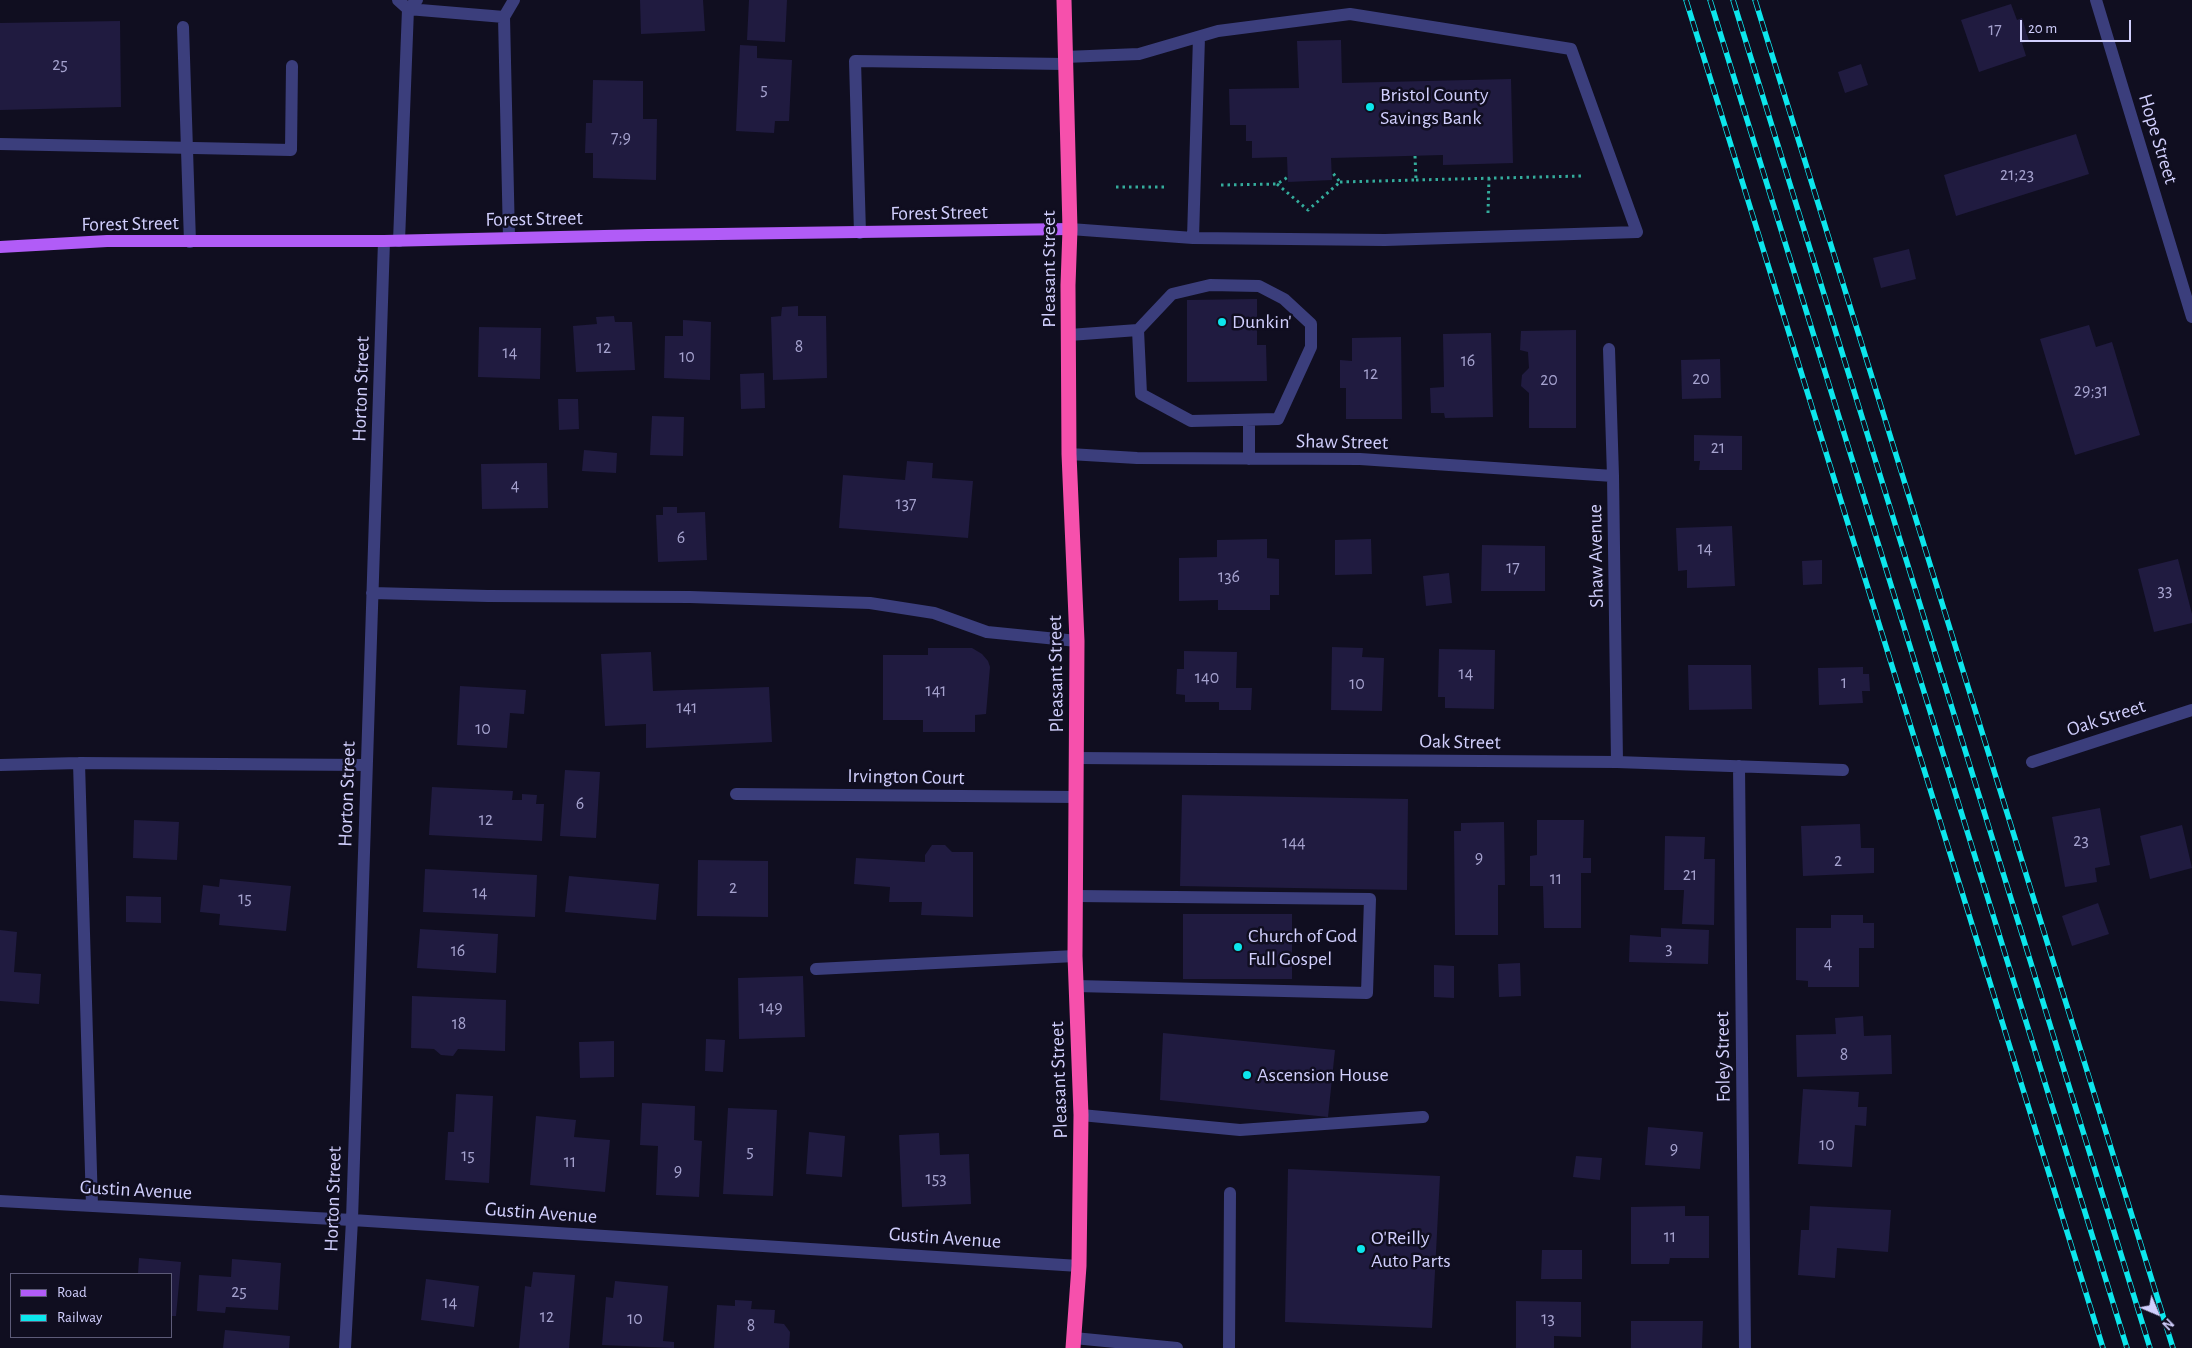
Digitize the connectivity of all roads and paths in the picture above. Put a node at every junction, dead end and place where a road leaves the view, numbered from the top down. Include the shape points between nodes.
1 (398, 0) edge
2 (514, 0) edge
3 (1064, 0) edge
4 (2096, 0) edge
5 (413, 4) edge
6 (504, 17) junction
7 (183, 27) dead end
8 (1199, 37) junction
9 (1065, 60) junction
10 (292, 66) dead end
11 (0, 144) edge
12 (187, 147) junction
13 (1415, 156) dead end
14 (1332, 172) dead end
15 (1581, 176) dead end
16 (1288, 177) dead end
17 (1489, 178) junction
18 (1416, 180) junction
19 (1340, 182) junction
20 (1277, 184) junction
21 (1214, 186) dead end
22 (1116, 187) dead end
23 (1170, 187) dead end
24 (1488, 216) dead end
25 (1070, 229) junction
26 (860, 233) junction
27 (509, 238) junction
28 (1193, 238) junction
29 (399, 241) junction
30 (190, 242) junction
31 (384, 242) junction
32 (0, 247) edge
33 (2192, 317) edge
34 (1138, 330) junction
35 (1068, 335) junction
36 (1609, 349) dead end
37 (1248, 420) junction
38 (1070, 454) junction
39 (1249, 459) junction
40 (1613, 476) junction
41 (372, 593) junction
42 (1077, 641) junction
43 (2192, 710) edge
44 (1077, 758) junction
45 (1617, 762) junction
46 (2032, 762) dead end
47 (79, 763) junction
48 (0, 765) edge
49 (366, 765) junction
50 (1739, 766) junction
51 (1843, 770) dead end
52 (736, 794) dead end
53 (1076, 797) junction
54 (1076, 896) junction
55 (1075, 956) junction
56 (816, 969) dead end
57 (1076, 986) junction
58 (1081, 1114) junction
59 (1423, 1117) dead end
60 (1230, 1193) dead end
61 (0, 1201) edge
62 (92, 1206) junction
63 (352, 1220) junction
64 (1079, 1266) junction
65 (1073, 1343) edge
66 (345, 1348) edge
67 (1177, 1348) edge
68 (1229, 1348) edge
69 (1745, 1348) edge

1 - 5 street
2 - 6 street
3 - 9 highway, Pleasant Street
4 - 33 street, Hope Street
5 - 6 street
5 - 29 street
6 - 27 street
7 - 12 street
8 - 9 street via 1139,54
8 - 28 street
8 - 28 street via 1218,31 1350,14 1571,49 1637,232 1385,240
9 - 25 highway, Pleasant Street
9 - 26 street via 855,61
10 - 12 street via 290,150
11 - 12 street
12 - 30 street
13 - 18 path
14 - 19 path
15 - 17 path
16 - 20 path
17 - 18 path
17 - 24 path
18 - 19 path
19 - 20 path via 1308,210
20 - 21 path
22 - 23 path
25 - 26 main road, Forest Street
25 - 28 street
25 - 35 highway, Pleasant Street
26 - 27 main road, Forest Street
27 - 29 main road, Forest Street
29 - 31 main road, Forest Street
30 - 31 main road, Forest Street
30 - 32 main road, Forest Street via 107,241
31 - 41 street, Horton Street
34 - 35 street
34 - 37 street via 1141,394 1192,421
34 - 37 street via 1172,294 1210,285 1258,286 1284,299 1311,324 1311,347 1278,419
35 - 38 highway, Pleasant Street
36 - 40 street, Shaw Avenue
37 - 39 street
38 - 39 street, Shaw Street
38 - 42 highway, Pleasant Street
39 - 40 street, Shaw Street via 1360,459
40 - 45 street, Shaw Avenue
41 - 42 street via 870,603 934,613 987,632
41 - 49 street, Horton Street
42 - 44 highway, Pleasant Street
43 - 46 street, Oak Street
44 - 45 street, Oak Street
44 - 53 highway, Pleasant Street
45 - 50 street, Oak Street
47 - 48 street
47 - 49 street
47 - 62 street
49 - 63 street, Horton Street
50 - 51 street, Oak Street
50 - 69 street, Foley Street
52 - 53 street, Irvington Court
53 - 54 highway, Pleasant Street
54 - 55 highway, Pleasant Street
54 - 57 street via 1370,899 1367,993
55 - 56 street
55 - 57 highway, Pleasant Street
57 - 58 highway, Pleasant Street
58 - 59 street via 1240,1130
58 - 64 highway, Pleasant Street
60 - 68 street
61 - 62 street, Gustin Avenue
62 - 63 street, Gustin Avenue
63 - 64 street, Gustin Avenue
63 - 66 street, Horton Street
64 - 65 highway, Pleasant Street
65 - 67 street

